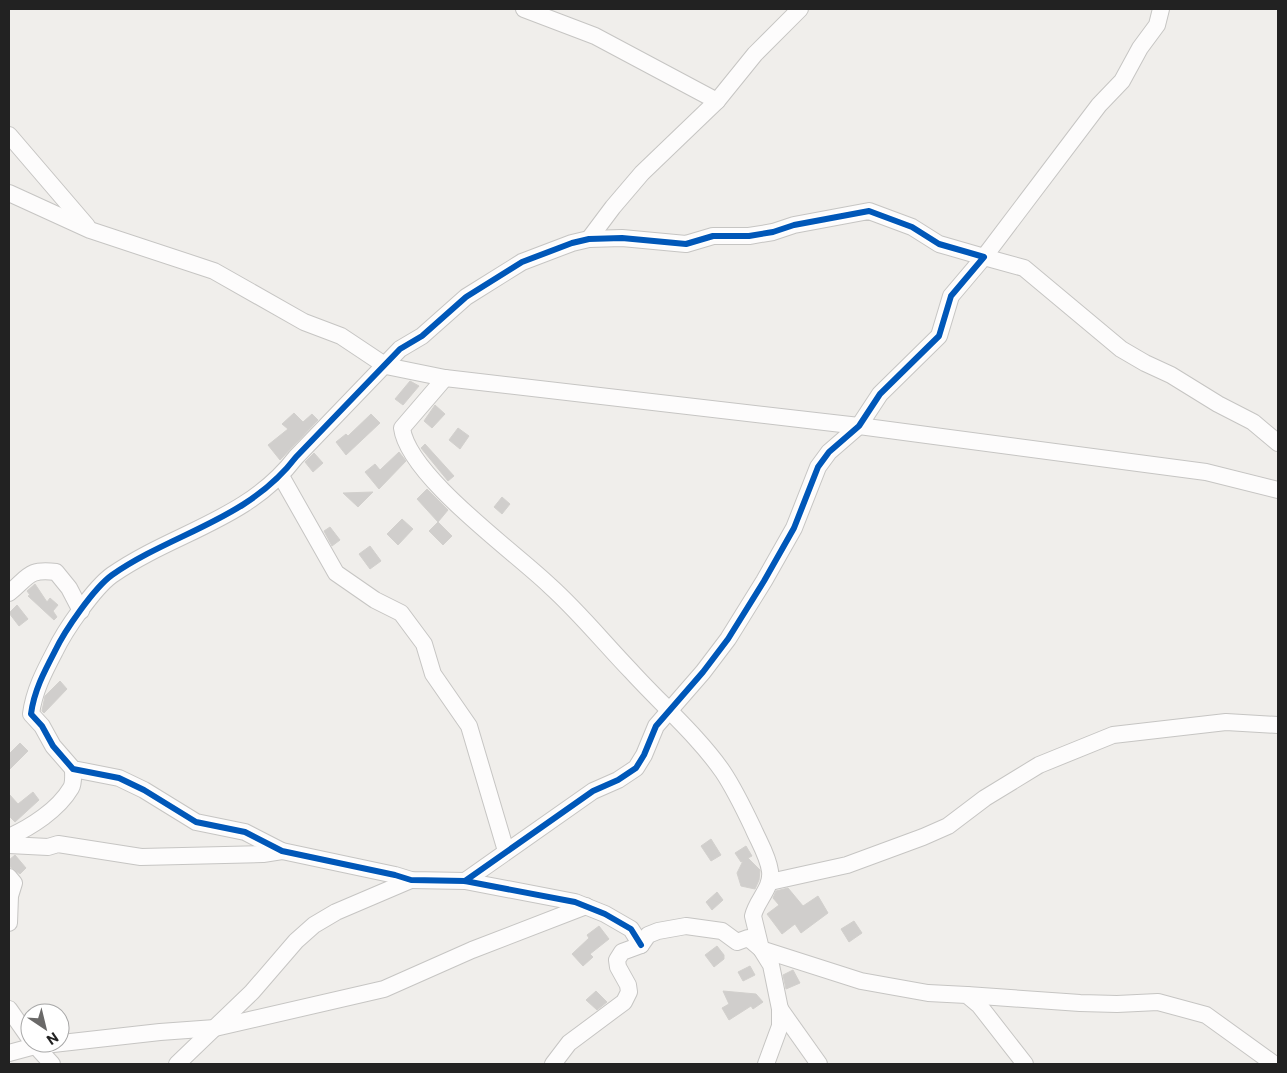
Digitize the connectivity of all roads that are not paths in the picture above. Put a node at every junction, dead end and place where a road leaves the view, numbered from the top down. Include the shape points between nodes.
1 (524, 9) edge
2 (800, 9) edge
3 (1161, 9) edge
4 (717, 101) junction
5 (9, 135) edge
6 (9, 193) edge
7 (90, 230) junction
8 (589, 240) junction
9 (984, 257) junction
10 (386, 366) junction
11 (445, 378) junction
12 (859, 426) junction
13 (1278, 443) edge
14 (281, 476) junction
15 (1278, 490) edge
16 (9, 592) edge
17 (81, 611) junction
18 (668, 711) junction
19 (1278, 725) edge
20 (73, 769) junction
21 (9, 837) edge
22 (9, 845) edge
23 (282, 851) junction
24 (506, 852) junction
25 (9, 877) edge
26 (411, 880) junction
27 (465, 881) junction
28 (770, 882) junction
29 (586, 906) junction
30 (9, 923) edge
31 (641, 945) junction
32 (761, 949) junction
33 (967, 995) junction
34 (9, 1009) edge
35 (780, 1009) junction
36 (20, 1024) edge
37 (215, 1028) junction
38 (70, 1039) edge
39 (42, 1053) edge
40 (52, 1064) edge
41 (177, 1064) edge
42 (553, 1064) edge
43 (766, 1064) edge
44 (819, 1064) edge
45 (1025, 1064) edge
46 (1272, 1064) edge

1 - 4 street via 595,36
2 - 4 street via 756,54
3 - 9 street via 1157,25 1122,80 1099,105
4 - 8 street via 642,174
5 - 7 street
6 - 7 street
7 - 10 street via 214,271 304,322 341,336
8 - 9 street via 622,238 686,244 713,236 774,232 794,225 869,211 912,227 939,244
8 - 10 street via 522,262 466,297 422,336 400,349
9 - 12 street via 951,296 939,336 880,394
9 - 13 street via 1024,268 1121,349 1253,422
10 - 11 street
10 - 14 street
11 - 12 street
11 - 18 street via 402,428 412,450 455,502 550,586
12 - 15 street via 1206,472
12 - 18 street via 829,452 818,468 794,528 764,581 713,659
14 - 17 street via 242,507 110,576
14 - 24 street via 336,573 375,600 401,613 424,644 433,674 469,726
16 - 17 street via 25,576 41,570 56,572
17 - 20 street via 60,640 40,680 31,714
18 - 24 street via 656,726 636,768 592,791
18 - 28 street via 708,753 739,798 765,854
19 - 28 street via 1226,722 1113,735 1039,765 984,798 948,826 848,865
20 - 21 street via 72,787 59,801 30,827
20 - 23 street via 119,778 196,822 245,832
22 - 23 street via 48,847 58,844 142,857
23 - 26 street
24 - 27 street
25 - 30 street via 14,883
26 - 27 street
26 - 37 street via 336,912 314,925
27 - 29 street
28 - 32 street via 753,916
29 - 31 street via 631,929
29 - 37 street via 472,950 384,989
31 - 32 street via 648,935 686,926 722,931 737,942 748,938
31 - 42 street via 622,952 617,960 630,992 624,1002 569,1042
32 - 33 street via 861,981 928,993
32 - 35 street via 771,965
33 - 45 street via 979,1005
33 - 46 street via 1089,1003 1158,1002 1206,1015
34 - 36 street
35 - 43 street via 780,1026
35 - 44 street
37 - 38 street
37 - 41 street
39 - 40 street

